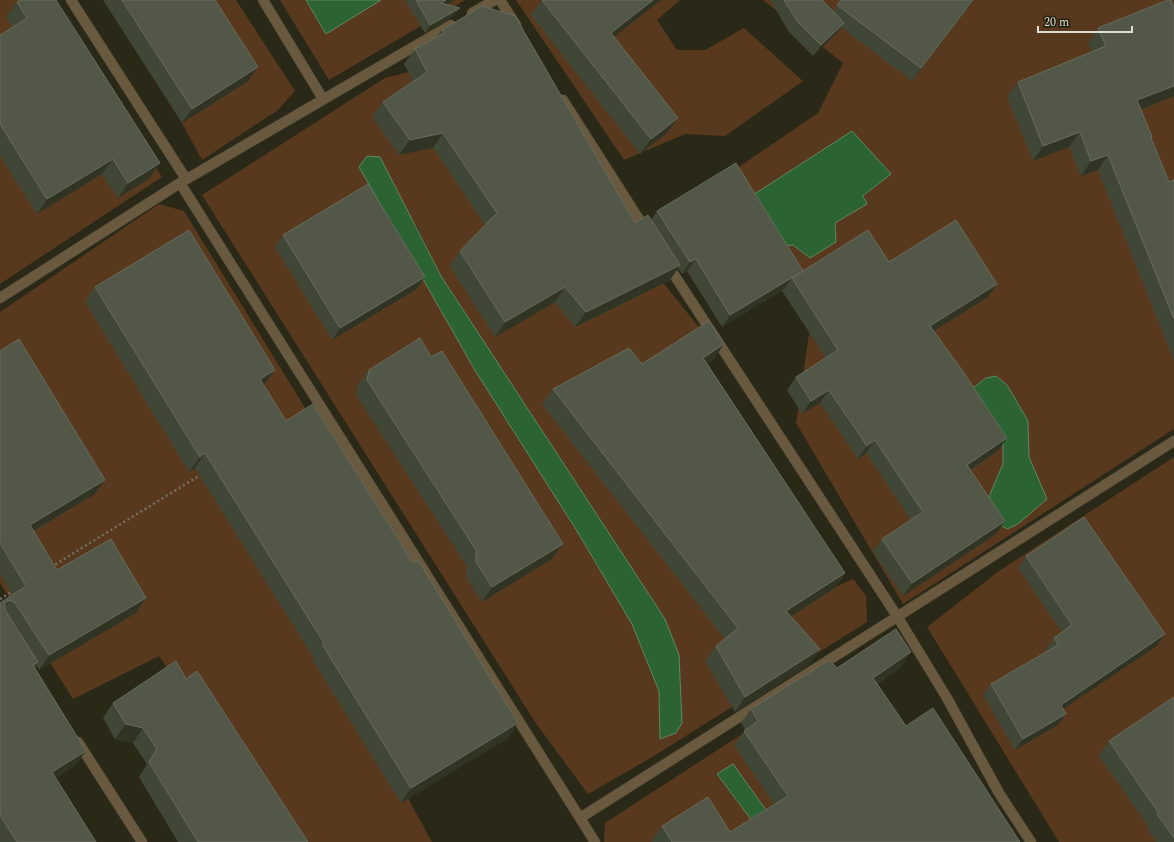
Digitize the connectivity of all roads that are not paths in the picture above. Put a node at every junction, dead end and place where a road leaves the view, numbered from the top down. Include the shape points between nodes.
1 (71, 0) edge
2 (263, 0) edge
3 (495, 0) edge
4 (500, 0) edge
5 (521, 33) edge
6 (559, 94) edge
7 (323, 99) junction
8 (183, 181) junction
9 (652, 240) edge
10 (661, 253) edge
11 (0, 298) edge
12 (1174, 441) edge
13 (897, 616) junction
14 (70, 731) edge
15 (580, 818) junction
16 (142, 842) edge
17 (595, 842) edge
18 (1031, 842) edge

1 - 8 lane
2 - 7 lane
3 - 7 lane
4 - 5 lane
6 - 9 lane
7 - 8 lane
8 - 11 lane
8 - 15 lane
10 - 13 lane
12 - 13 lane
13 - 15 lane
13 - 18 lane via 948,698 999,793
14 - 16 lane
15 - 17 lane

